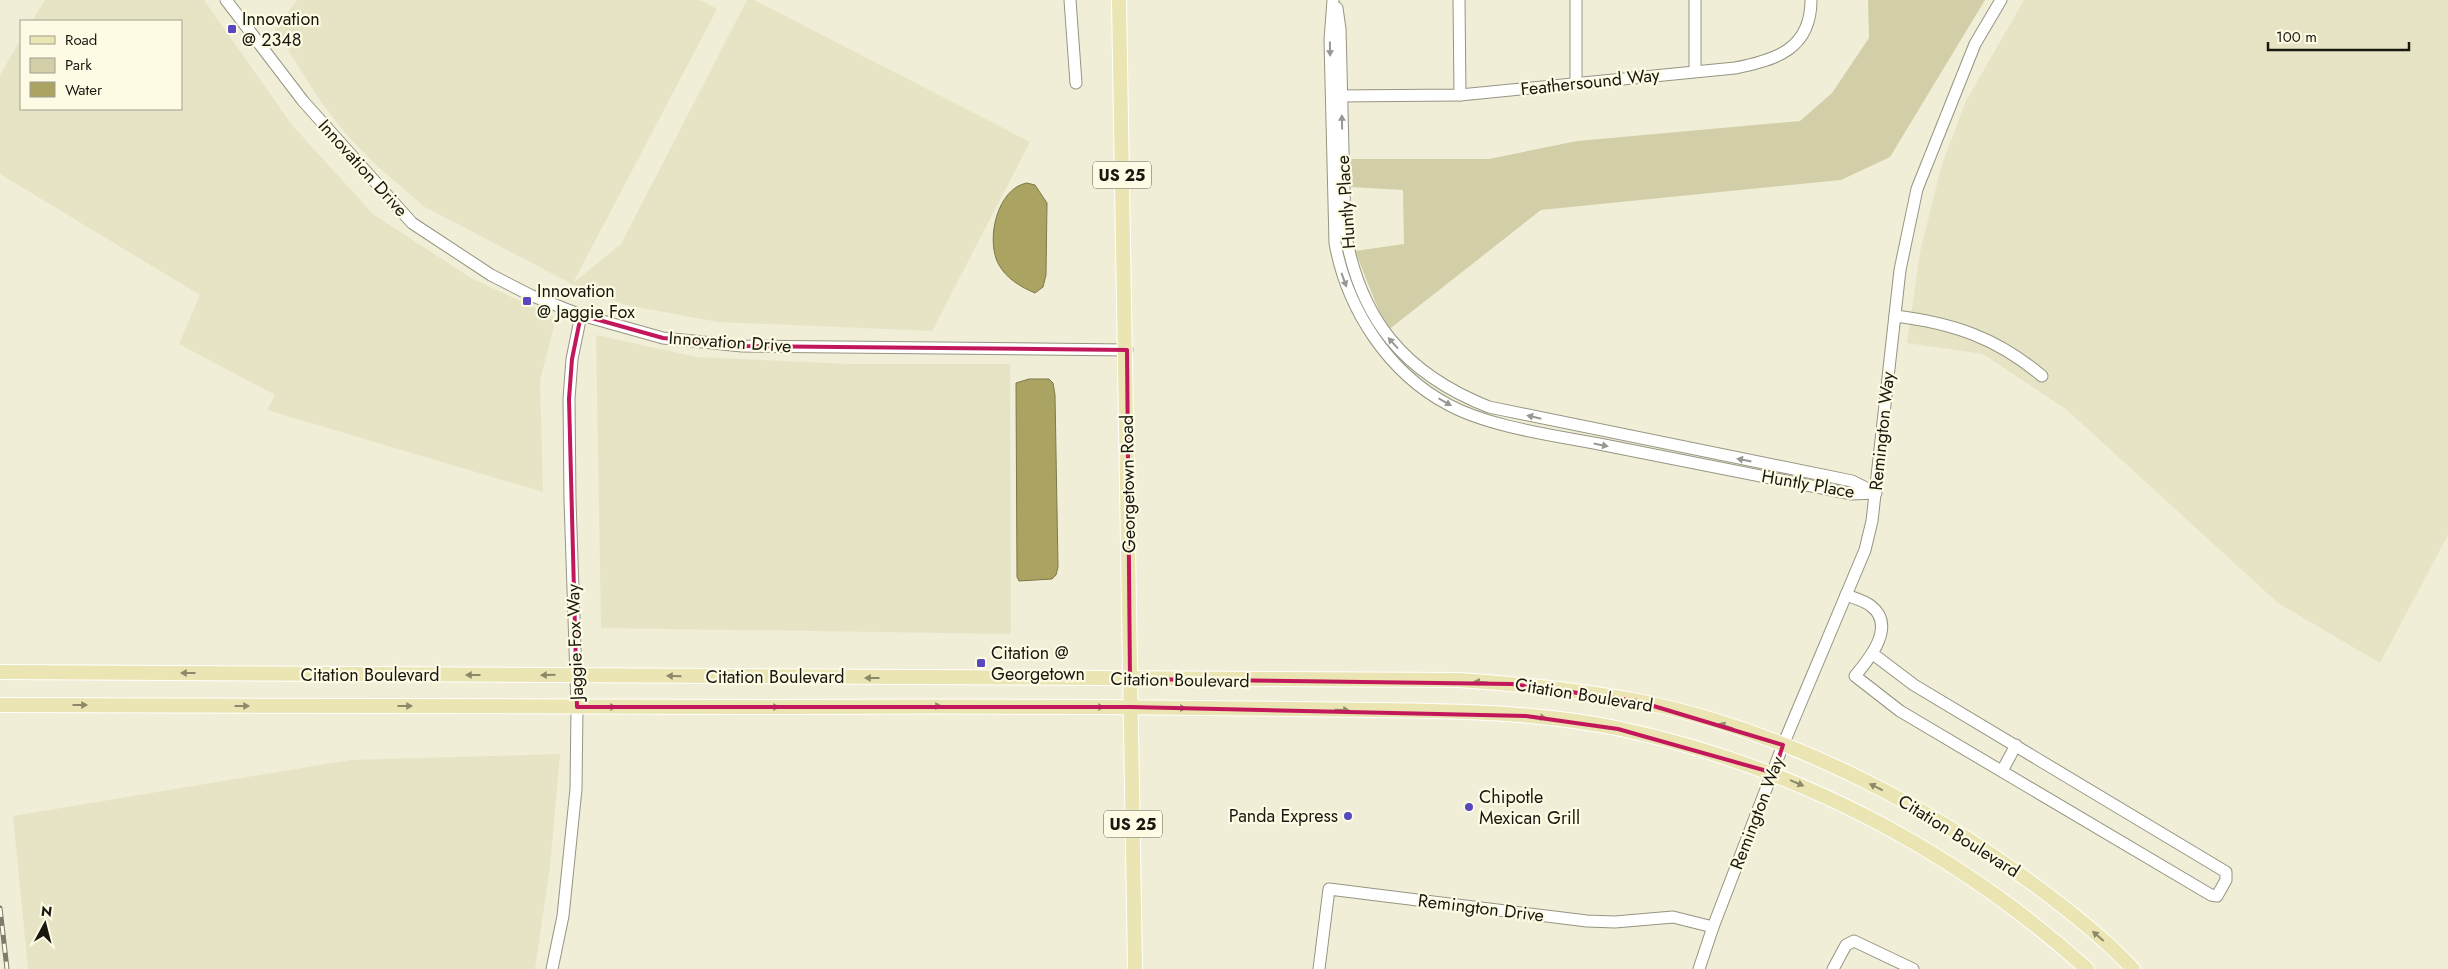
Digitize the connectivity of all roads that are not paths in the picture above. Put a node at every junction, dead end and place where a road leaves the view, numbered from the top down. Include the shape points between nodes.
1 (226, 0) edge
2 (1070, 0) edge
3 (1119, 0) edge
4 (1334, 0) edge
5 (1460, 0) edge
6 (1576, 0) edge
7 (1694, 0) edge
8 (1811, 0) edge
9 (2001, 0) edge
10 (1695, 71) junction
11 (1076, 83) dead end
12 (1576, 83) junction
13 (1460, 95) junction
14 (1336, 96) junction
15 (581, 315) junction
16 (1895, 316) junction
17 (1127, 350) junction
18 (2042, 376) dead end
19 (1876, 493) junction
20 (1846, 595) junction
21 (1873, 654) junction
22 (0, 672) edge
23 (575, 675) junction
24 (1130, 679) junction
25 (0, 705) edge
26 (577, 707) junction
27 (1130, 707) junction
28 (2016, 744) junction
29 (1783, 745) junction
30 (2002, 771) junction
31 (1774, 773) junction
32 (1712, 927) junction
33 (552, 969) edge
34 (1135, 969) edge
35 (1319, 969) edge
36 (1699, 969) edge
37 (1833, 969) edge
38 (1913, 969) edge
39 (2087, 969) edge
40 (2133, 969) edge

1 - 15 street, Innovation Drive via 303,102 412,223 492,275
2 - 11 street
3 - 17 main road, Georgetown Road / US 25
4 - 14 street, Huntly Place via 1330,40
5 - 13 street
6 - 12 street
7 - 10 street
8 - 10 street, Feathersound Way via 1811,12 1803,34 1787,52 1768,62
9 - 16 street, Remington Way via 1975,44 1917,189 1900,270
10 - 12 street, Feathersound Way
12 - 13 street, Feathersound Way
13 - 14 street, Feathersound Way
14 - 19 street, Huntly Place via 1333,217 1339,265 1351,298 1380,347 1422,388 1449,405 1482,419 1852,494
15 - 17 street, Innovation Drive via 663,338 742,346
15 - 23 street, Jaggie Fox Way via 572,359 569,399
16 - 18 street via 1931,320 1994,342 2021,358
16 - 19 street, Remington Way
17 - 24 main road, Georgetown Road / US 25
19 - 20 street, Remington Way via 1865,550
20 - 21 street via 1871,606 1881,619 1881,632
20 - 29 street, Remington Way
21 - 28 street via 1914,685
21 - 30 street via 1855,676 1900,711
23 -> 22 main road, Citation Boulevard
24 -> 23 main road, Citation Boulevard
23 - 26 street, Jaggie Fox Way
24 - 27 main road, Georgetown Road / US 25
29 -> 24 main road, Citation Boulevard via 1637,701 1512,684 1458,680
25 -> 26 main road, Citation Boulevard
26 -> 27 main road, Citation Boulevard
26 - 33 street, Jaggie Fox Way via 572,839 563,916
27 -> 31 main road, Citation Boulevard via 1473,712 1526,716 1618,729
27 - 34 main road, Georgetown Road / US 25
28 - 30 street
28 - 30 street via 2226,872 2226,880 2217,896 2212,895
29 - 31 street, Remington Way
40 -> 29 main road, Citation Boulevard via 2075,916 1996,857 1895,796
31 - 32 street, Remington Way
31 -> 39 main road, Citation Boulevard via 1850,808 1930,851 2013,908
32 - 35 street, Remington Drive via 1673,917 1586,921 1329,889
32 - 36 street, Remington Way
37 - 38 street via 1846,945 1854,941

